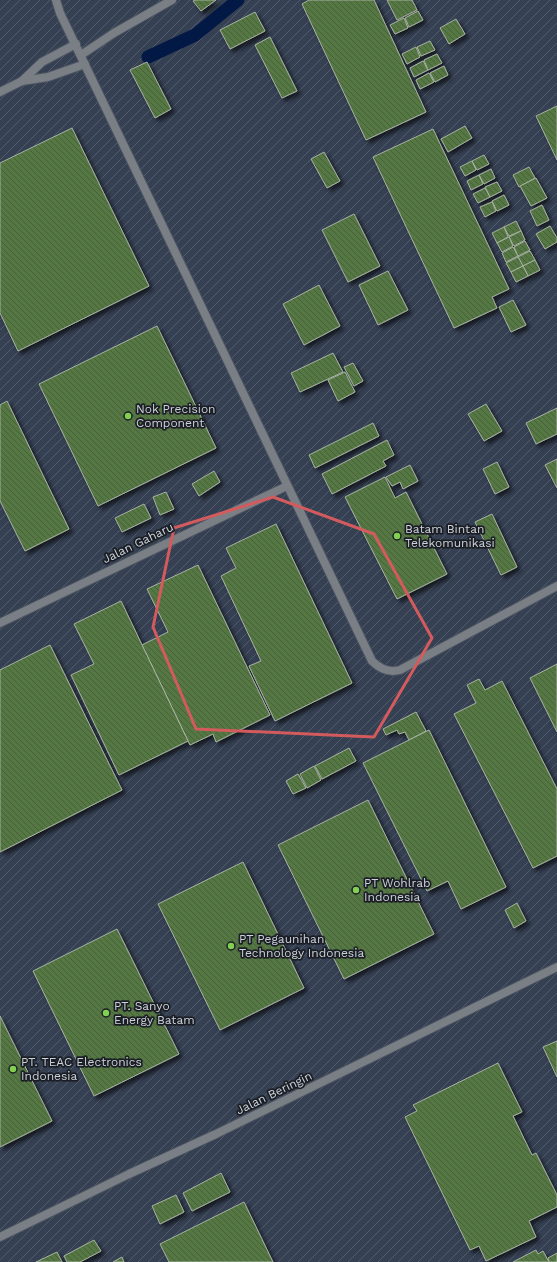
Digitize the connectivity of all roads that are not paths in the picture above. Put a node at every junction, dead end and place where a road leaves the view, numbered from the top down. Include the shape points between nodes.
1 (56, 0) edge
2 (172, 0) edge
3 (76, 44) junction
4 (80, 55) junction
5 (85, 64) junction
6 (22, 81) junction
7 (0, 92) edge
8 (287, 486) junction
9 (557, 586) edge
10 (0, 623) edge
11 (557, 967) edge
12 (0, 1237) edge

1 - 3 street
2 - 4 street
3 - 4 street
3 - 6 street via 42,62
4 - 5 street
5 - 6 street via 48,77
5 - 8 street
6 - 7 street
8 - 9 street via 372,661 385,670 400,670
8 - 10 street, Jalan Gaharu
11 - 12 street, Jalan Beringin

